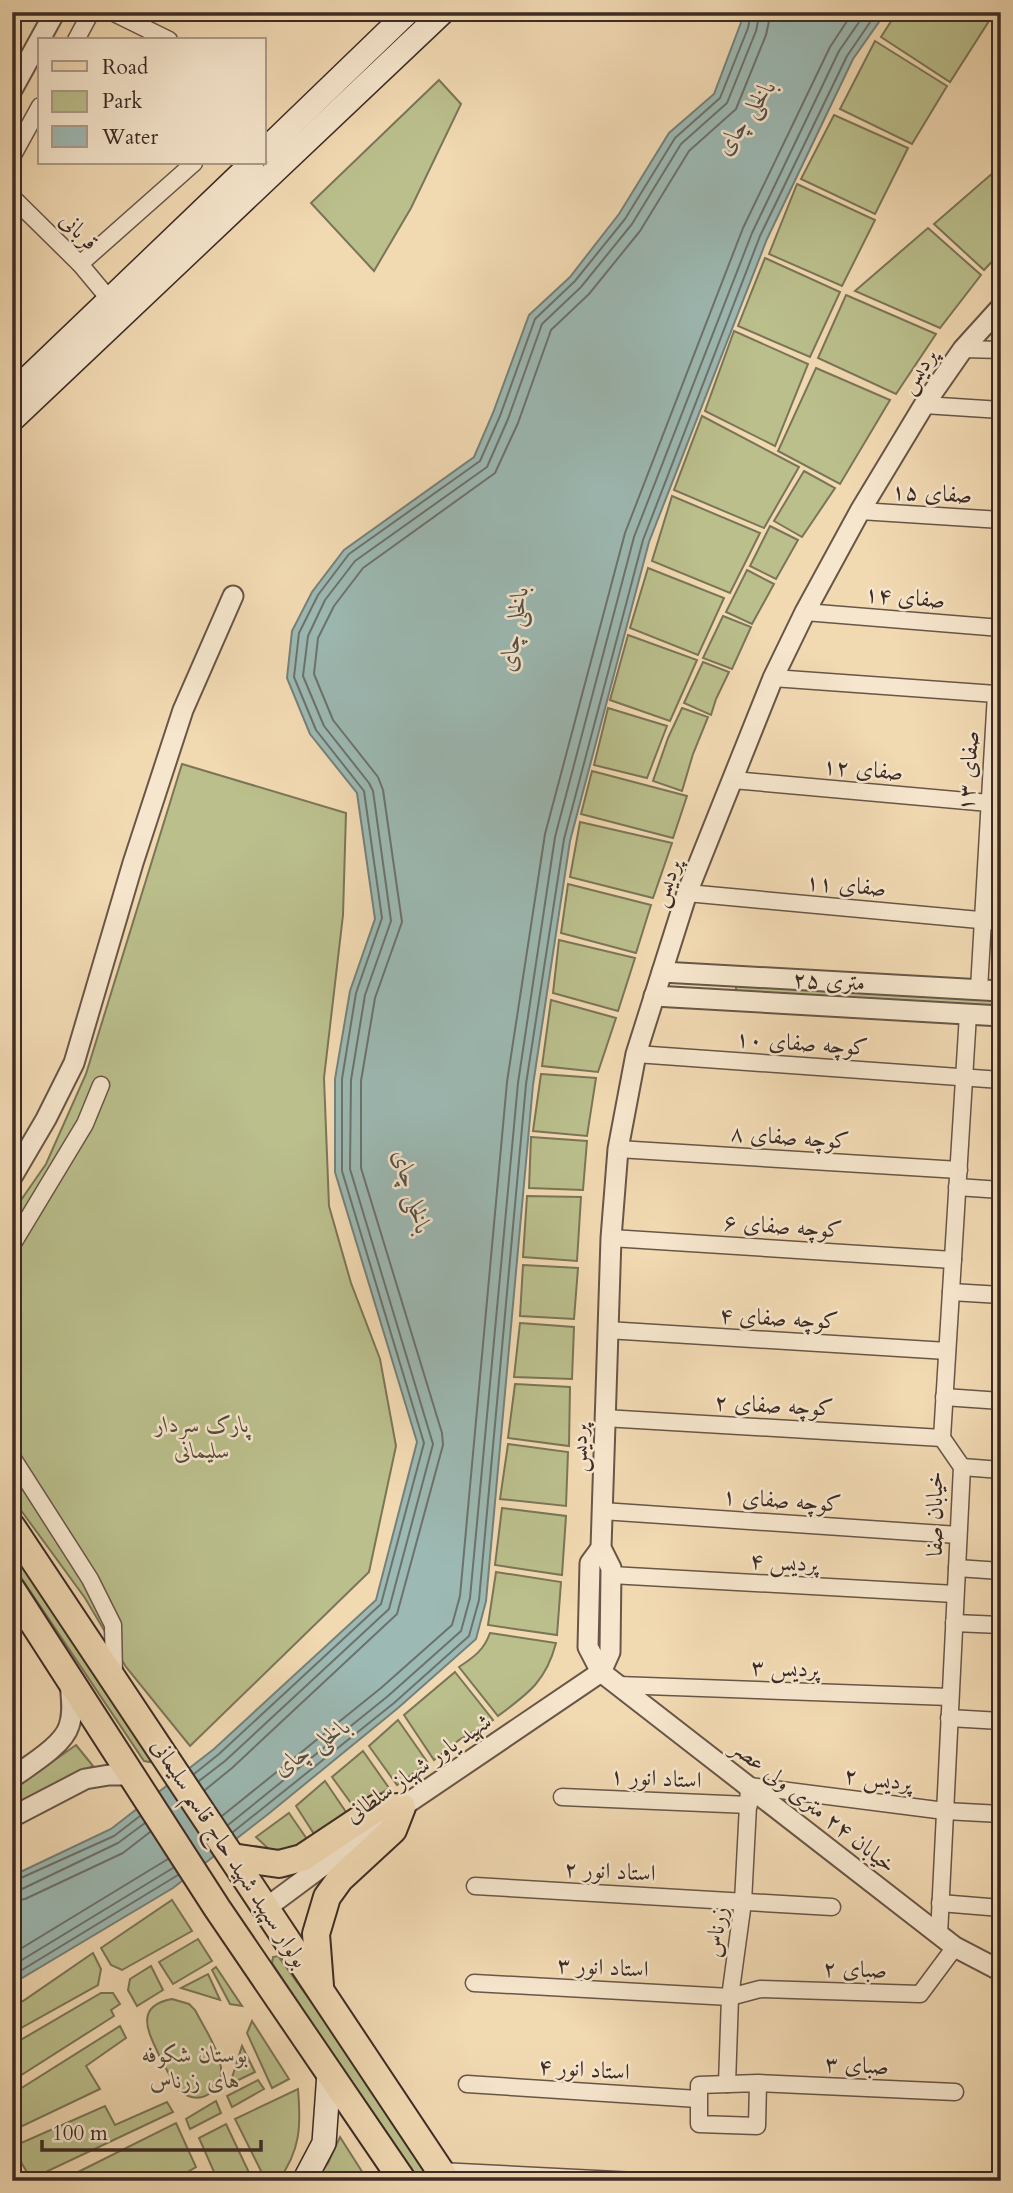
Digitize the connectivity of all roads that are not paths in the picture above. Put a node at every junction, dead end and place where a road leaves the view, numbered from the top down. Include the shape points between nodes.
1 (55, 12) edge
2 (91, 12) edge
3 (112, 12) edge
4 (408, 12) edge
5 (443, 12) edge
6 (77, 38) edge
7 (165, 38) edge
8 (20, 58) edge
9 (12, 90) edge
10 (38, 110) edge
11 (266, 149) edge
12 (12, 157) edge
13 (193, 164) edge
14 (251, 164) edge
15 (12, 197) edge
16 (80, 264) junction
17 (117, 307) junction
18 (1001, 307) edge
19 (963, 349) junction
20 (1001, 351) edge
21 (12, 393) edge
22 (924, 405) junction
23 (1001, 410) edge
24 (12, 420) edge
25 (860, 511) junction
26 (1001, 520) edge
27 (233, 596) dead end
28 (805, 612) junction
29 (1001, 628) edge
30 (773, 678) junction
31 (997, 733) edge
32 (733, 780) junction
33 (989, 803) junction
34 (994, 834) edge
35 (687, 893) junction
36 (981, 920) junction
37 (1001, 922) edge
38 (662, 972) junction
39 (979, 989) junction
40 (1001, 991) edge
41 (654, 996) junction
42 (968, 1014) junction
43 (1001, 1016) edge
44 (636, 1054) junction
45 (964, 1078) junction
46 (1001, 1080) edge
47 (101, 1085) dead end
48 (618, 1149) junction
49 (958, 1170) junction
50 (12, 1177) edge
51 (957, 1187) junction
52 (1001, 1190) edge
53 (611, 1238) junction
54 (12, 1245) edge
55 (953, 1260) junction
56 (951, 1292) junction
57 (1001, 1295) edge
58 (607, 1330) junction
59 (947, 1351) junction
60 (944, 1397) junction
61 (1001, 1401) edge
62 (604, 1418) junction
63 (942, 1437) junction
64 (12, 1457) edge
65 (962, 1468) junction
66 (1001, 1470) edge
67 (602, 1511) junction
68 (12, 1527) edge
69 (958, 1535) junction
70 (601, 1548) junction
71 (957, 1568) junction
72 (1001, 1571) edge
73 (611, 1575) junction
74 (12, 1590) edge
75 (956, 1594) junction
76 (954, 1623) junction
77 (1001, 1625) edge
78 (601, 1672) junction
79 (114, 1678) junction
80 (69, 1681) junction
81 (618, 1685) junction
82 (950, 1697) junction
83 (949, 1718) junction
84 (1001, 1721) edge
85 (132, 1777) junction
86 (12, 1778) edge
87 (749, 1795) junction
88 (562, 1797) dead end
89 (402, 1807) junction
90 (945, 1811) junction
91 (1001, 1814) edge
92 (12, 1816) edge
93 (229, 1853) junction
94 (475, 1886) dead end
95 (743, 1902) junction
96 (940, 1903) junction
97 (832, 1907) dead end
98 (217, 1908) junction
99 (266, 1908) junction
100 (1001, 1908) edge
101 (939, 1935) junction
102 (955, 1947) junction
103 (1001, 1971) edge
104 (474, 1983) dead end
105 (321, 1990) junction
106 (730, 1997) junction
107 (329, 2073) junction
108 (758, 2083) junction
109 (467, 2084) dead end
110 (727, 2084) junction
111 (955, 2092) dead end
112 (698, 2099) junction
113 (444, 2176) edge
114 (304, 2181) edge
115 (403, 2181) edge
116 (636, 2181) edge

1 - 8 street
2 - 6 street
3 - 7 street
4 - 11 main road
5 - 17 main road
8 - 9 street
10 - 12 street
13 - 16 street
14 - 17 main road
15 - 16 street, قربانی
16 - 17 street, قربانی
17 - 21 main road
17 - 24 main road
18 - 19 street, پردیس
19 - 20 street
19 - 22 street, پردیس
22 - 23 street
22 - 25 street, پردیس
25 - 26 street, صفای ۱۵
25 - 28 street, پردیس
27 - 50 street via 183,710 74,1063
28 - 29 street, صفای ۱۴
28 - 30 street, پردیس
30 - 31 street, صفای ۱۳ via 996,694
30 - 32 street, پردیس
31 - 33 street, صفای ۱۳
32 - 33 street, صفای ۱۲
32 - 35 street, پردیس
33 - 34 street, صفای ۱۳
34 - 36 street, صفای ۱۳
35 - 36 street, صفای ۱۱
35 - 38 street, پردیس
36 - 37 street, صفای ۱۱
36 - 39 street, صفای ۱۳
38 - 39 street, ۲۵ متری
38 - 41 street, پردیس
39 - 40 street, ۲۵ متری
41 - 42 street, ۲۵ متری
41 - 44 street, پردیس
42 - 43 street, ۲۵ متری
42 - 45 street, خیابان صفا
44 - 45 street, کوچه صفای ۱۰
44 - 48 street, پردیس
45 - 46 street, کوچه صفای ۱۰
45 - 49 street, خیابان صفا
47 - 54 street via 85,1124
48 - 49 street, کوچه صفای ۸
48 - 53 street, پردیس
49 - 51 street, خیابان صفا
51 - 52 street
51 - 55 street, خیابان صفا
53 - 55 street, کوچه صفای ۶
53 - 58 street, پردیس
55 - 56 street, خیابان صفا
56 - 57 street
56 - 59 street, خیابان صفا
58 - 59 street, کوچه صفای ۴
58 - 62 street, پردیس
59 - 60 street, خیابان صفا
60 - 61 street
60 - 63 street, خیابان صفا
62 - 63 street, کوچه صفای ۲
62 - 67 street, پردیس
63 - 65 street, خیابان صفا
64 - 79 street via 90,1579 113,1625
65 - 66 street
65 - 69 street, خیابان صفا
67 - 69 street, کوچه صفای ۱
67 - 70 street, پردیس
68 - 79 main road, بولوار سپهبد شهید حاج قاسم سلیمانی
69 - 71 street, خیابان صفا
70 - 73 street, پردیس
70 - 78 street, پردیس via 590,1563 588,1647
71 - 72 street
71 - 75 street, خیابان صفا
73 - 75 street, پردیس ۴
73 - 78 street, پردیس via 610,1652
74 - 80 main road, بولوار سپهبد شهید حاج قاسم سلیمانی
75 - 76 street, خیابان صفا
76 - 77 street
76 - 82 street, خیابان صفا
78 - 81 street, خیابان ۲۴ متری ولی عصر
78 - 89 street, شهید یاور شهباز سلطانی
79 - 93 main road, بولوار سپهبد شهید حاج قاسم سلیمانی
80 - 85 main road, بولوار سپهبد شهید حاج قاسم سلیمانی
80 - 86 street via 69,1727 59,1742
81 - 82 street, پردیس ۳
81 - 87 street, خیابان ۲۴ متری ولی عصر
82 - 83 street, خیابان صفا
83 - 84 street
83 - 90 street, خیابان صفا
85 - 92 street via 85,1779
85 - 98 main road, بولوار سپهبد شهید حاج قاسم سلیمانی
87 - 88 street, استاد انور ۱
87 - 90 street, پردیس ۲
87 - 95 street, زرناس
87 - 101 street, خیابان ۲۴ متری ولی عصر
89 - 93 main road via 377,1808 302,1858 279,1864
89 - 99 street, شهید یاور شهباز سلطانی
89 - 105 main road via 393,1830 327,1897 316,1934
90 - 91 street, پردیس ۲
90 - 96 street, خیابان صفا
93 - 99 main road, بولوار سپهبد شهید حاج قاسم سلیمانی
94 - 95 street, استاد انور ۲
95 - 97 street, استاد انور ۲
95 - 106 street, زرناس
96 - 100 street
96 - 101 street, خیابان صفا
98 - 99 main road via 242,1913
98 - 107 main road, بولوار سپهبد شهید حاج قاسم سلیمانی
99 - 105 main road, بولوار سپهبد شهید حاج قاسم سلیمانی
101 - 102 street, خیابان ۲۴ متری ولی عصر
102 - 103 street, خیابان ۲۴ متری ولی عصر
102 - 106 street, صبای ۲ via 920,1994 760,1989
104 - 106 street, استاد انور ۳
105 - 113 main road, بولوار سپهبد شهید حاج قاسم سلیمانی
106 - 110 street, زرناس
107 - 114 main road via 324,2143
107 - 115 main road, بولوار سپهبد شهید حاج قاسم سلیمانی
108 - 110 street
108 - 111 street, صبای ۳
108 - 112 street via 757,2126 699,2124
109 - 112 street, استاد انور ۴
110 - 112 street via 699,2085
113 - 116 street

